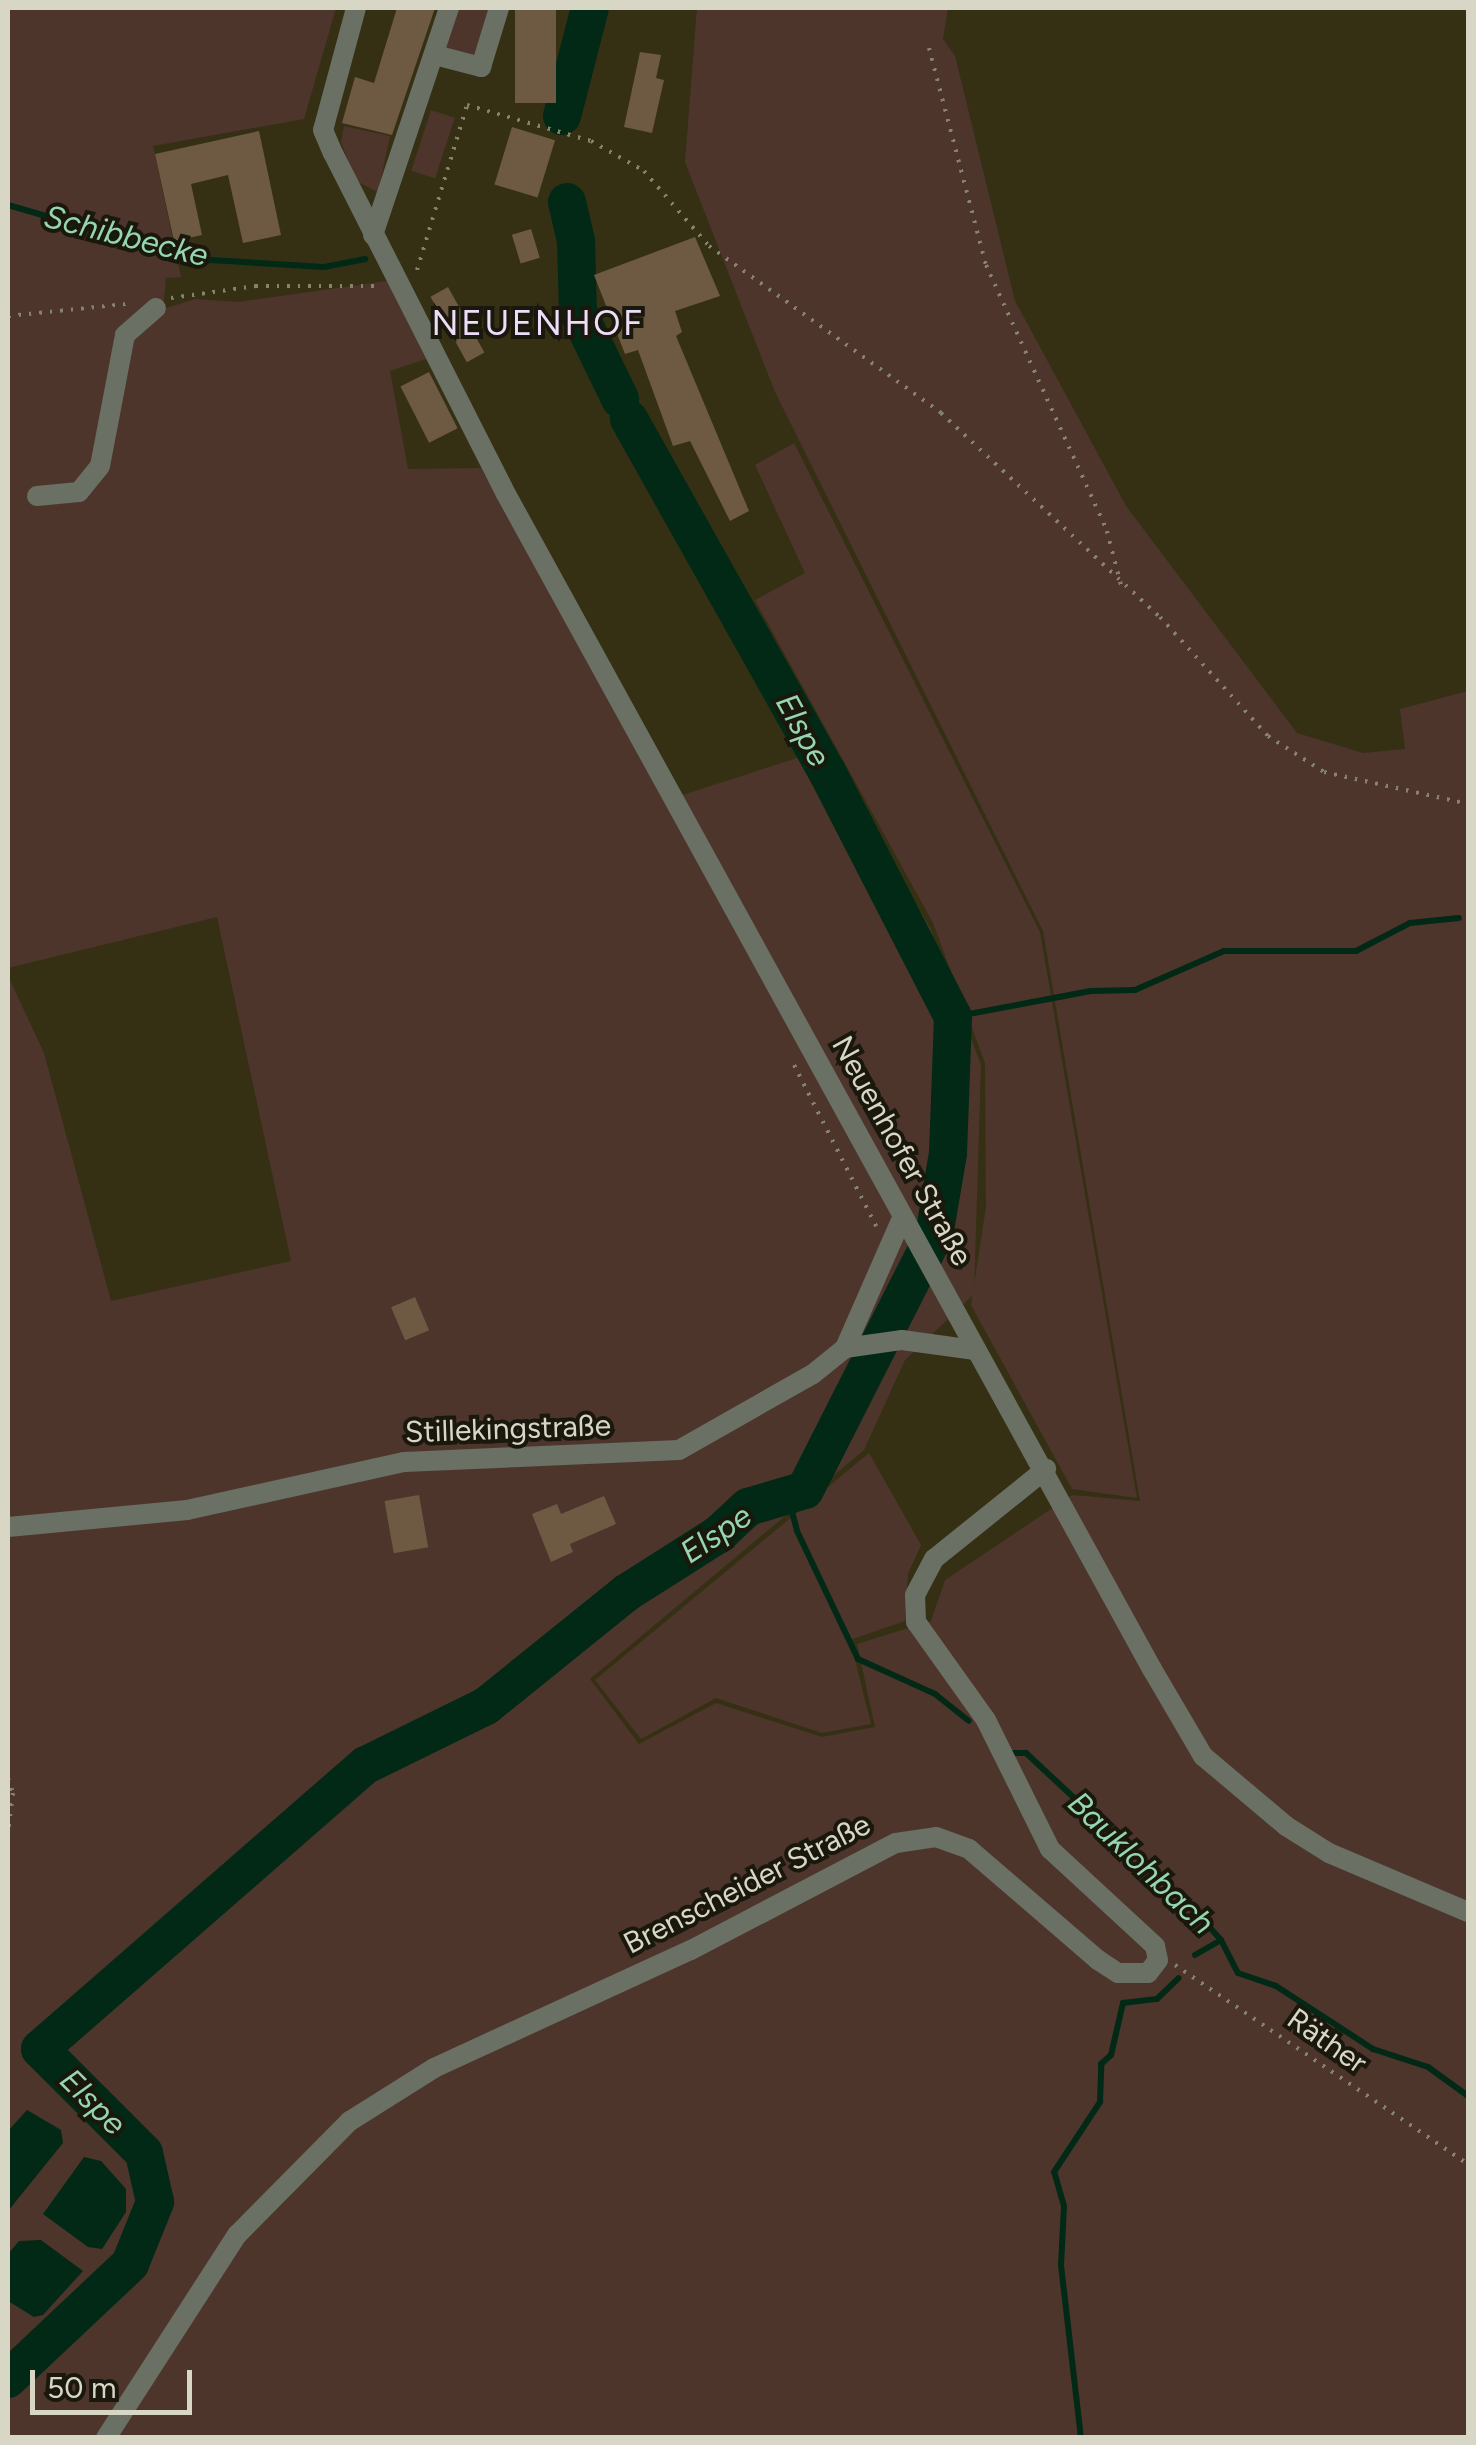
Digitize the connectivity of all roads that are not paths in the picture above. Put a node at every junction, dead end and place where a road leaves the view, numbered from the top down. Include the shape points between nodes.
1 (356, 8) edge
2 (449, 8) edge
3 (498, 8) edge
4 (435, 55) junction
5 (373, 235) junction
6 (156, 308) road end
7 (37, 496) dead end
8 (902, 1218) junction
9 (845, 1348) junction
10 (975, 1350) junction
11 (1046, 1469) junction
12 (8, 1527) edge
13 (1468, 1912) edge
14 (106, 2438) edge

1 - 5 street, Neuenhofer Straße via 323,130
2 - 4 street
3 - 4 street via 481,67
4 - 5 street
5 - 8 street, Neuenhofer Straße via 506,494
6 - 7 street via 125,335 100,466 78,492
8 - 9 street, Stillekingstraße
8 - 10 street, Neuenhofer Straße
9 - 10 street via 902,1340
9 - 12 street, Stillekingstraße via 813,1374 680,1450 404,1462 187,1510
10 - 11 street, Neuenhofer Straße
11 - 13 street, Neuenhofer Straße via 1203,1756 1329,1854
11 - 14 street, Brenscheider Straße via 934,1559 915,1595 916,1622 986,1720 1050,1849 1074,1878 1146,1937 1158,1960 1148,1973 1118,1973 969,1849 936,1837 896,1843 691,1950 434,2068 350,2121 237,2235

